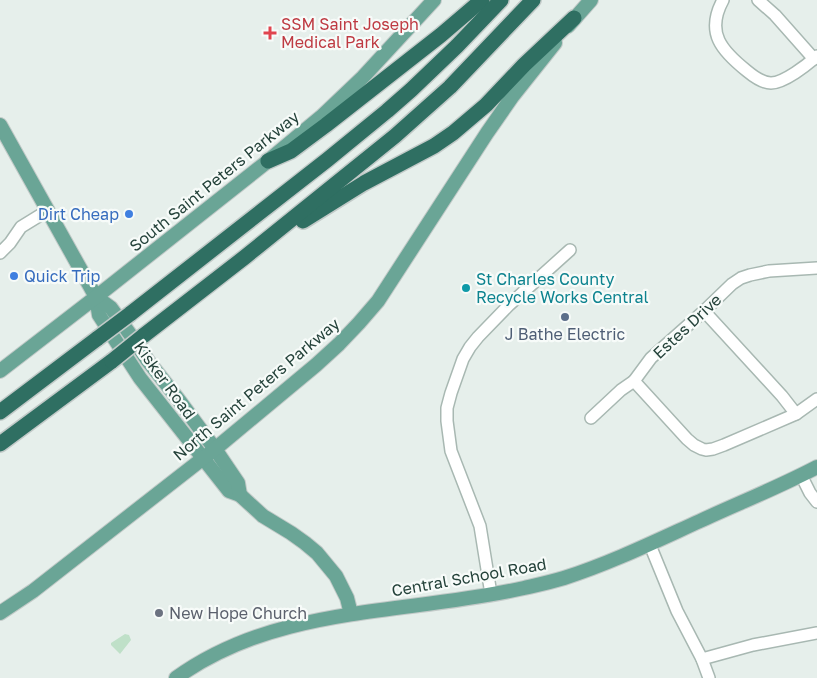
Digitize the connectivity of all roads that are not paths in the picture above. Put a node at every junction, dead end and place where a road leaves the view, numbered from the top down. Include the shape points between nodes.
1 (434, 0) edge
2 (482, 0) edge
3 (501, 0) edge
4 (534, 0) edge
5 (591, 0) edge
6 (723, 0) edge
7 (758, 0) edge
8 (574, 18) junction
9 (816, 58) edge
10 (0, 125) edge
11 (268, 161) junction
12 (47, 211) junction
13 (570, 250) dead end
14 (0, 253) edge
15 (244, 257) junction
16 (817, 268) edge
17 (96, 297) junction
18 (704, 311) junction
19 (0, 371) edge
20 (634, 381) junction
21 (817, 399) edge
22 (0, 412) edge
23 (796, 414) junction
24 (592, 418) dead end
25 (0, 444) edge
26 (215, 450) junction
27 (203, 459) junction
28 (817, 467) edge
29 (802, 475) junction
30 (240, 495) junction
31 (817, 502) edge
32 (650, 545) junction
33 (491, 594) junction
34 (0, 613) edge
35 (351, 614) junction
36 (817, 633) edge
37 (702, 659) junction
38 (176, 678) edge
39 (709, 678) edge

1 - 11 main road, South Saint Peters Parkway via 341,98
2 - 11 highway via 319,130 291,151
3 - 22 highway, bridge via 440,63 382,116
4 - 15 highway via 428,107
5 - 8 main road, North Saint Peters Parkway
6 - 9 street via 717,10 715,26 718,40 735,62 753,76 772,84
7 - 9 street
8 - 15 highway via 453,133
8 - 26 main road, North Saint Peters Parkway via 512,97 394,277 359,323 316,365
10 - 12 main road, Kisker Road
11 - 17 main road, South Saint Peters Parkway
12 - 14 street via 21,227
12 - 17 main road, Kisker Road
13 - 33 street via 509,305 470,347 462,359 447,408 451,451 480,526
15 - 25 highway, bridge
16 - 18 street, Estes Drive via 769,270 741,278
17 - 19 main road, South Saint Peters Parkway
17 - 26 main road, Kisker Road via 111,308
17 - 27 main road, Kisker Road via 100,315 140,378
18 - 20 street, Estes Drive via 651,358
18 - 23 street
20 - 23 street via 686,439 702,449 724,446
20 - 24 street, Estes Drive
21 - 23 street
26 - 27 main road, North Saint Peters Parkway
26 - 30 main road, Kisker Road via 238,483
27 - 30 main road, Kisker Road via 229,491
27 - 34 main road, North Saint Peters Parkway
28 - 29 main road, Central School Road
29 - 31 street
29 - 32 main road, Central School Road
30 - 35 main road, Kisker Road via 262,516 317,553 336,576
32 - 33 main road, Central School Road via 564,578
32 - 37 street
33 - 35 main road, Central School Road
35 - 38 main road, Central School Road via 287,626 246,640
36 - 37 street
37 - 39 street

